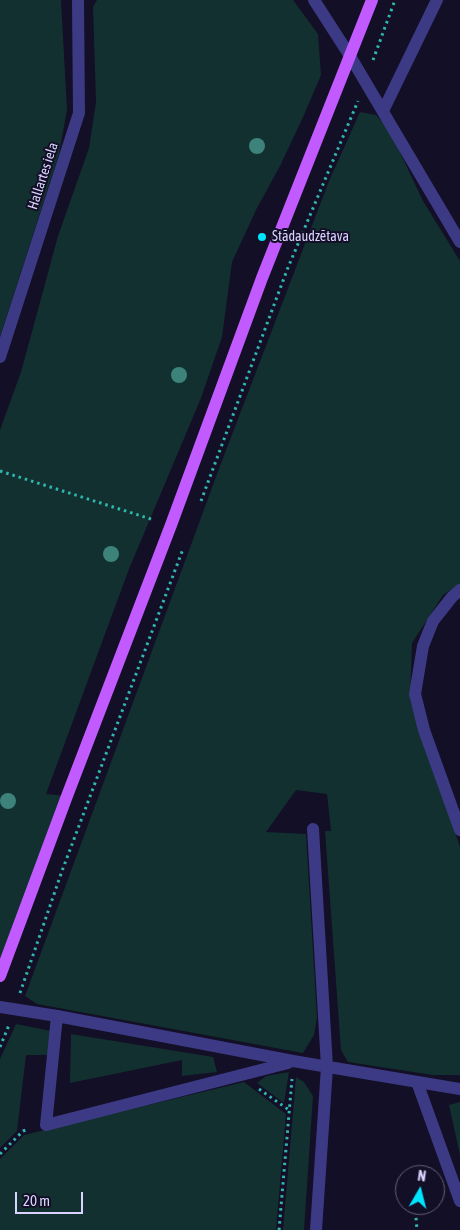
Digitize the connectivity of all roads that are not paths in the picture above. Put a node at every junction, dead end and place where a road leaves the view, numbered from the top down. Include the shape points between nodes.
1 (78, 0) edge
2 (314, 0) edge
3 (372, 0) edge
4 (437, 0) edge
5 (350, 56) junction
6 (383, 111) junction
7 (460, 242) edge
8 (0, 357) edge
9 (460, 590) edge
10 (313, 829) dead end
11 (460, 830) edge
12 (0, 976) edge
13 (0, 1007) edge
14 (57, 1016) junction
15 (294, 1062) junction
16 (328, 1067) junction
17 (417, 1082) junction
18 (460, 1089) edge
19 (460, 1201) edge
20 (316, 1230) edge

1 - 8 street, Hallartes iela via 79,113
2 - 5 street
3 - 5 main road
4 - 6 street
5 - 6 street
5 - 12 main road via 262,278
6 - 7 street
9 - 11 street via 433,621 423,646 415,694 424,730
10 - 16 street
13 - 14 street
14 - 15 street
14 - 15 street via 46,1125
15 - 16 street
16 - 17 street
16 - 20 street
17 - 18 street
17 - 19 street

